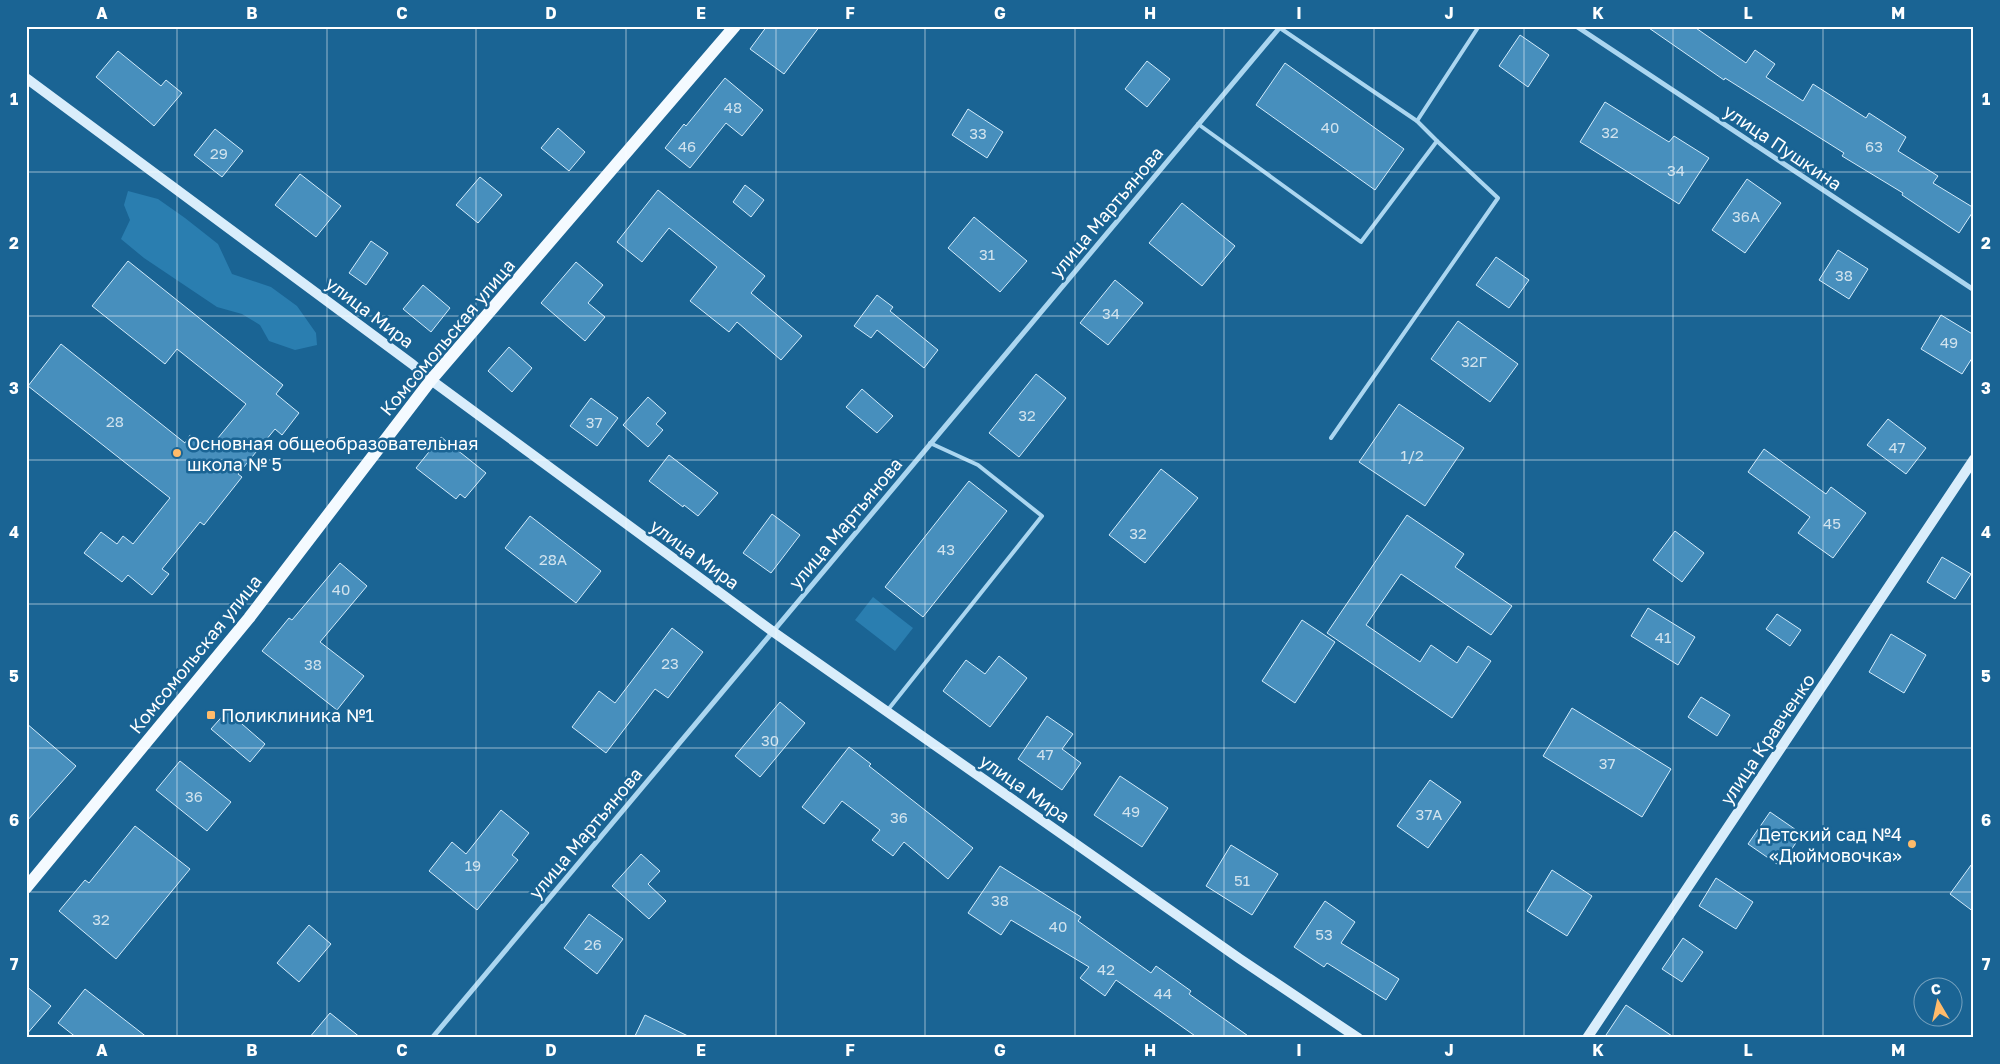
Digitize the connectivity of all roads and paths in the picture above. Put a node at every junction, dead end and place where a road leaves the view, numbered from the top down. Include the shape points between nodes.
1 (735, 26) edge
2 (1479, 26) edge
3 (1576, 26) edge
4 (1281, 27) edge
5 (26, 78) edge
6 (1417, 121) junction
7 (1198, 124) junction
8 (1437, 141) junction
9 (1974, 290) edge
10 (431, 380) junction
11 (1331, 438) dead end
12 (930, 443) junction
13 (1974, 459) edge
14 (772, 631) junction
15 (887, 711) junction
16 (26, 888) edge
17 (432, 1038) edge
18 (1358, 1038) edge
19 (1587, 1038) edge

1 - 10 main road, Комсомольская улица
2 - 6 lane
3 - 9 street, улица Пушкина
4 - 6 lane
4 - 7 street, улица Мартьянова
5 - 10 main road, улица Мира
6 - 8 lane
7 - 8 lane via 1361,242
7 - 12 street, улица Мартьянова
8 - 11 lane via 1498,198
10 - 14 main road, улица Мира
10 - 16 main road, Комсомольская улица via 249,618
12 - 14 street, улица Мартьянова
12 - 15 lane via 978,465 1042,516
13 - 19 main road, улица Кравченко
14 - 15 main road, улица Мира
14 - 17 street, улица Мартьянова
15 - 18 main road, улица Мира

